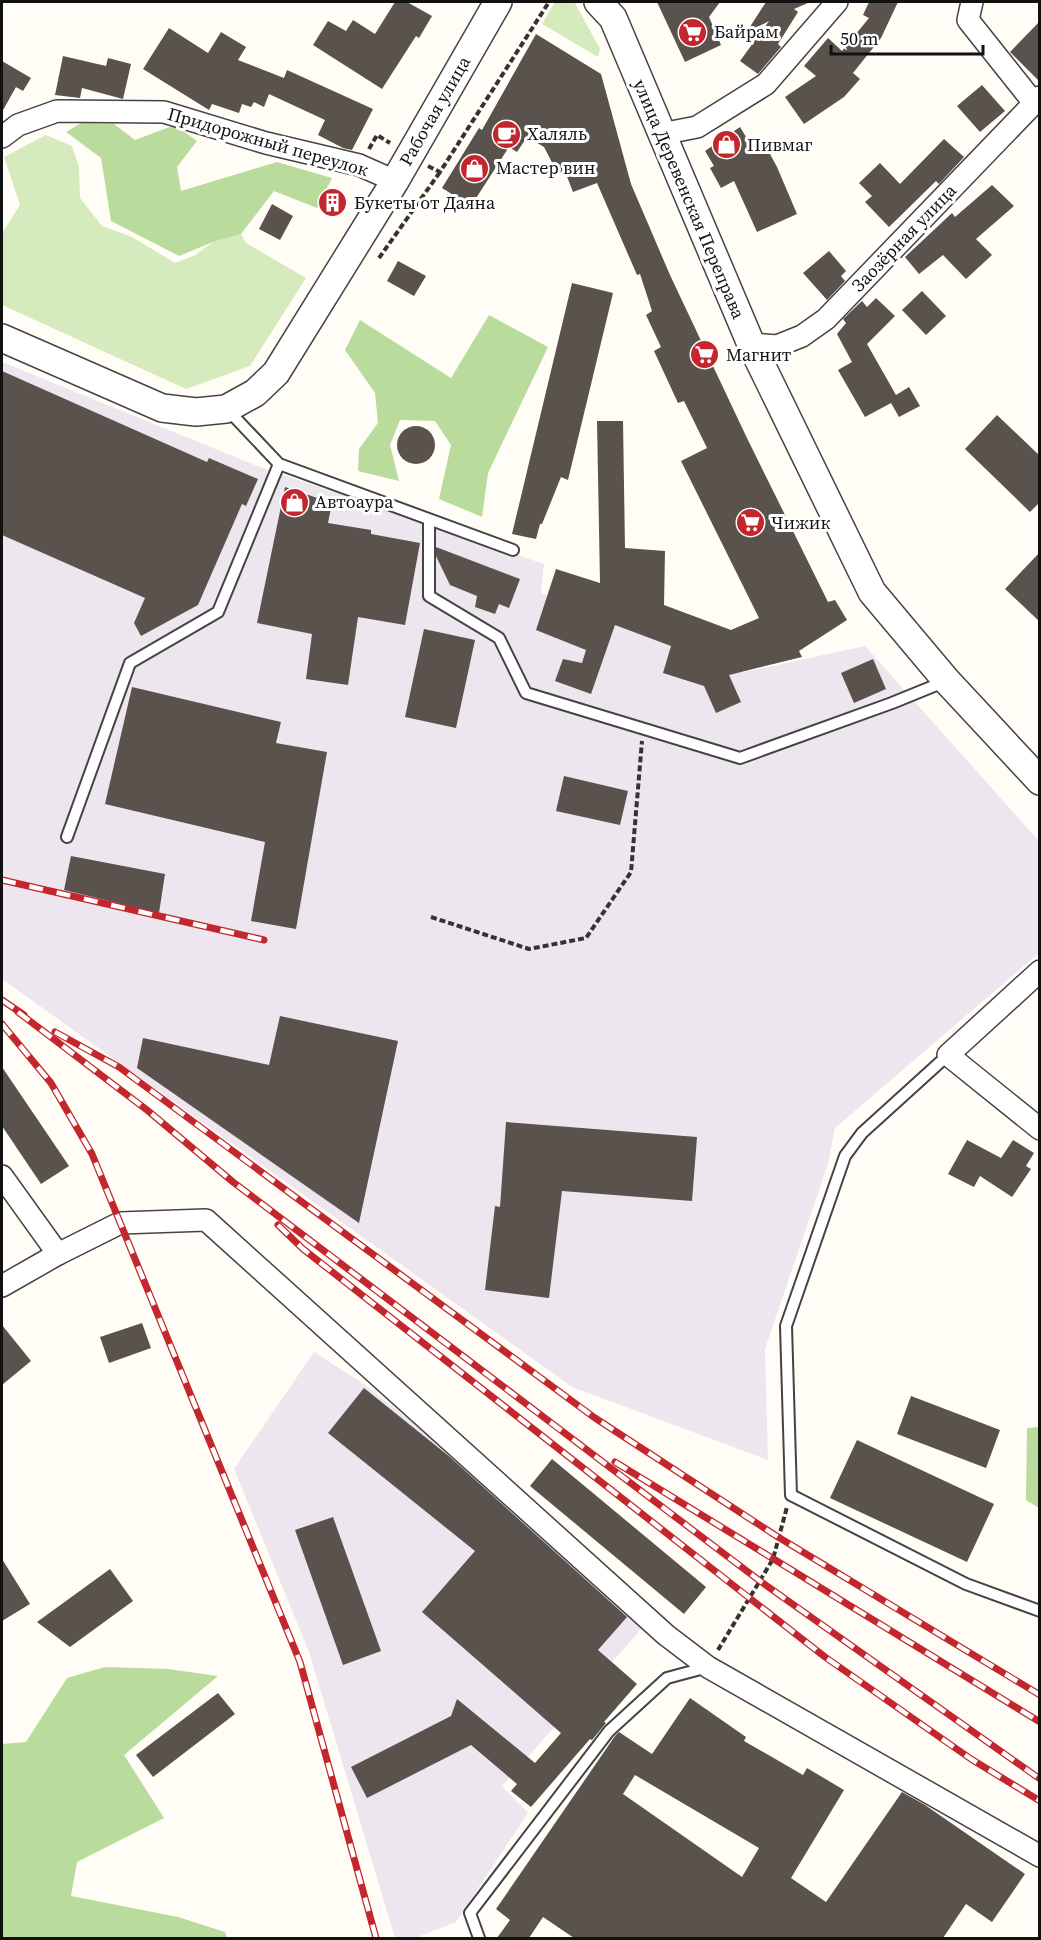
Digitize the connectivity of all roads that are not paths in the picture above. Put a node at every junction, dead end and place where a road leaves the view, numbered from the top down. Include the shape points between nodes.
1 (498, 2) edge
2 (598, 2) edge
3 (837, 2) edge
4 (972, 2) edge
5 (1037, 100) edge
6 (662, 134) junction
7 (2, 136) edge
8 (394, 180) junction
9 (2, 338) edge
10 (751, 344) junction
11 (226, 409) junction
12 (279, 464) junction
13 (429, 520) junction
14 (513, 550) dead end
15 (946, 681) junction
16 (1040, 781) edge
17 (67, 837) dead end
18 (1040, 971) edge
19 (948, 1055) junction
20 (1040, 1129) edge
21 (2, 1176) edge
22 (58, 1254) junction
23 (2, 1286) edge
24 (1040, 1611) edge
25 (708, 1667) junction
26 (1040, 1856) edge
27 (479, 1938) edge

1 - 8 street, Рабочая улица
2 - 6 street, улица Деревенская Переправа via 613,18
3 - 6 street via 766,84 697,127
4 - 5 street via 968,20
5 - 10 street, Заозёрная улица via 826,319 802,336 777,346
6 - 10 street, улица Деревенская Переправа
7 - 8 street, Придорожный переулок via 18,125 57,111 164,112 266,143 359,165
8 - 11 street, Рабочая улица via 276,374 255,393
9 - 11 street via 162,408 196,412
10 - 15 street, улица Деревенская Переправа via 872,592
11 - 12 lane
12 - 13 lane
12 - 17 lane via 218,612 130,663
13 - 14 lane
13 - 15 lane via 429,596 499,638 526,693 740,758
15 - 16 street, улица Деревенская Переправа
18 - 19 street
19 - 20 street
19 - 24 lane via 862,1133 845,1156 786,1326 791,1495 966,1584
21 - 22 street
22 - 23 street
22 - 25 street via 120,1223 207,1220 666,1635
25 - 26 street
25 - 27 lane via 667,1678 609,1731 470,1913

